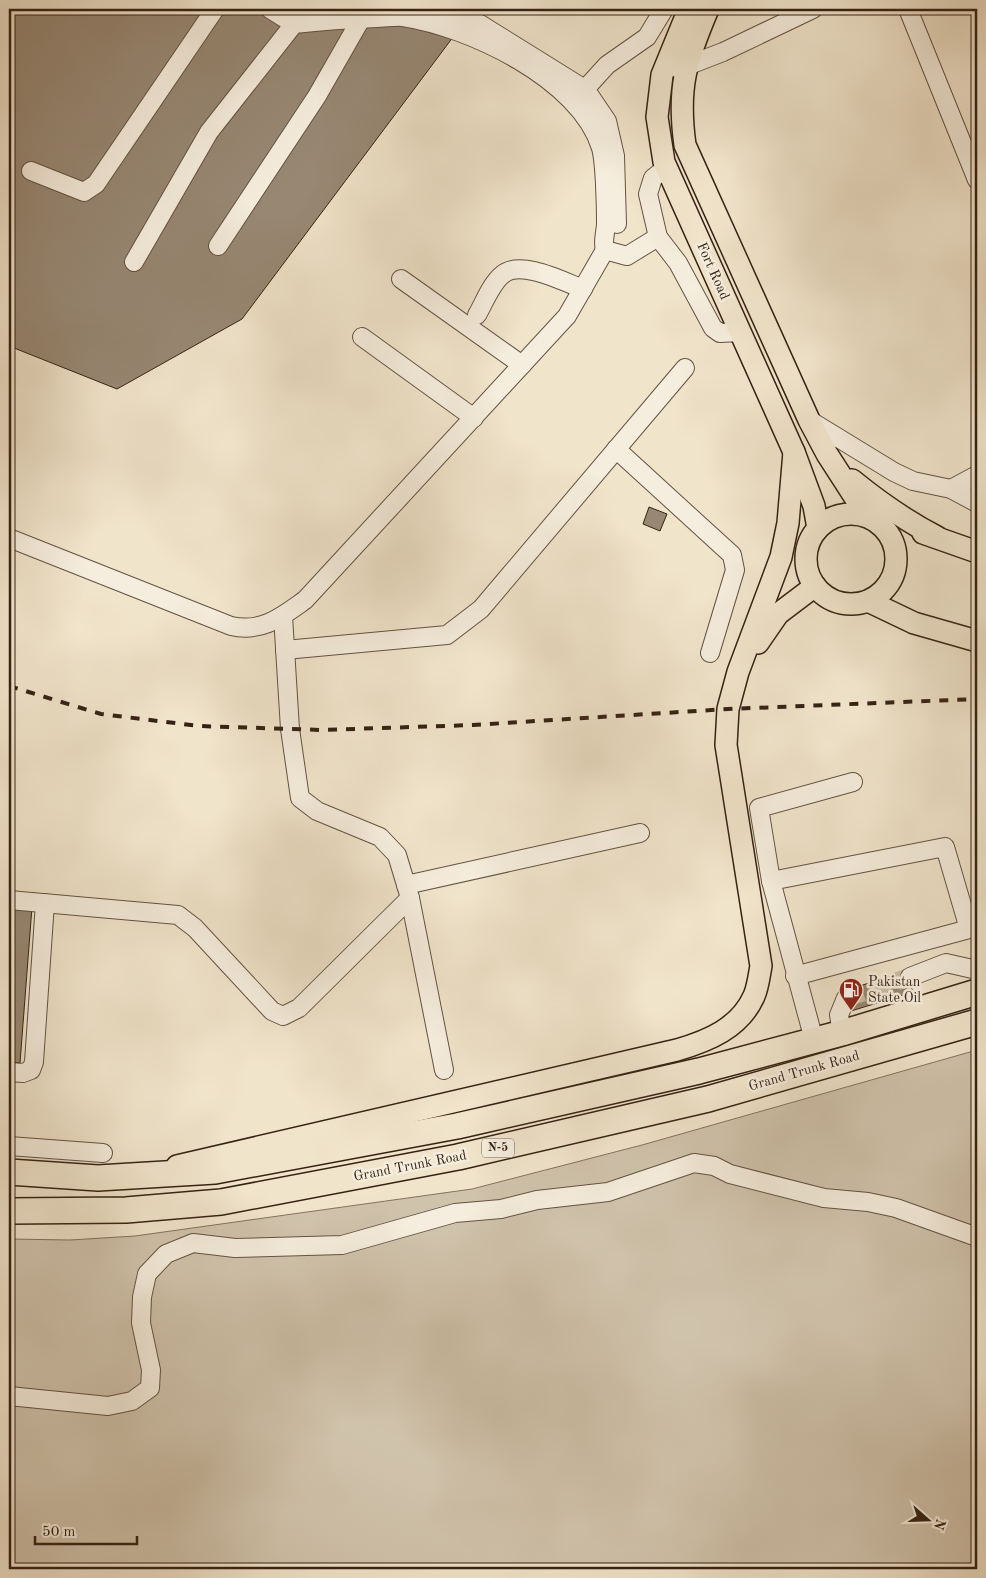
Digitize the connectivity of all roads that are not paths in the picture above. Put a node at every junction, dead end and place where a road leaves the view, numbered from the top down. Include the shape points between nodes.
1 (215, 9) edge
2 (270, 9) edge
3 (664, 9) edge
4 (689, 9) edge
5 (708, 9) edge
6 (813, 9) edge
7 (908, 9) edge
8 (361, 18) junction
9 (294, 24) junction
10 (685, 66) junction
11 (662, 75) junction
12 (580, 96) junction
13 (667, 167) junction
14 (30, 171) dead end
15 (977, 180) edge
16 (658, 237) junction
17 (218, 246) dead end
18 (610, 251) junction
19 (134, 262) dead end
20 (401, 279) dead end
21 (582, 288) junction
22 (477, 315) dead end
23 (740, 332) junction
24 (362, 337) dead end
25 (522, 365) junction
26 (685, 368) dead end
27 (474, 418) junction
28 (809, 420) junction
29 (616, 449) junction
30 (794, 452) junction
31 (827, 454) junction
32 (977, 475) edge
33 (951, 489) junction
34 (977, 502) edge
35 (873, 520) junction
36 (818, 528) junction
37 (937, 537) junction
38 (9, 538) edge
39 (977, 552) edge
40 (815, 586) junction
41 (868, 601) junction
42 (283, 616) junction
43 (977, 641) edge
44 (285, 650) junction
45 (710, 653) dead end
46 (738, 672) junction
47 (853, 782) dead end
48 (640, 833) dead end
49 (771, 880) junction
50 (408, 892) junction
51 (9, 900) edge
52 (45, 903) junction
53 (977, 970) edge
54 (795, 976) junction
55 (910, 977) tunnel mouth
56 (977, 992) edge
57 (846, 998) dead end
58 (977, 1022) edge
59 (842, 1033) junction
60 (814, 1040) junction
61 (444, 1070) dead end
62 (9, 1072) edge
63 (9, 1146) edge
64 (9, 1172) edge
65 (98, 1178) junction
66 (128, 1178) junction
67 (9, 1211) edge
68 (977, 1237) edge
69 (9, 1396) edge

1 - 14 street via 96,184 84,192
2 - 9 street
3 - 12 street via 647,37 607,65
4 - 11 main road, Fort Road
5 - 10 main road, Fort Road
6 - 10 street via 724,52
7 - 15 street
8 - 9 street
8 - 12 street via 402,17 495,46
8 - 17 street via 317,96
9 - 19 street via 209,132
10 - 11 street
10 - 28 main road, Fort Road via 681,114 685,145
11 - 13 main road, Fort Road via 657,117
12 - 18 street via 584,115 601,148
13 - 16 street via 653,178 648,194
13 - 23 main road, Fort Road
16 - 18 street via 627,256
16 - 23 street via 678,263 713,328 720,333
18 - 21 street
20 - 25 street
21 - 22 street via 524,268 513,269 501,276
21 - 25 street via 567,316
23 - 30 main road, Fort Road
24 - 27 street
25 - 27 street
26 - 29 street
27 - 42 street via 305,600
28 - 31 main road, Fort Road
28 - 33 street via 894,472 920,483
29 - 44 street via 482,609 447,635
29 - 45 street via 732,555 735,570
30 - 36 main road, Fort Road via 814,506
30 - 46 main road via 788,523 781,557
31 - 35 main road, Fort Road
31 - 37 main road via 878,501
32 - 33 street
33 - 34 street
35 - 36 main road via 854,514 841,515
35 - 37 main road
35 - 41 main road via 890,536 896,566 882,592
36 - 40 main road via 807,550 809,575
37 - 39 main road
38 - 42 street via 231,626 262,627
40 - 41 main road via 828,598 845,604
40 - 46 main road via 778,614
41 - 43 main road via 914,623
42 - 44 street
44 - 50 street via 290,729 300,798 317,811 380,837 397,855
46 - 66 main road via 728,709 726,745 761,966 754,997 737,1021 709,1040 677,1050
47 - 49 street via 759,808
48 - 50 street
49 - 54 street
49 - 54 street via 945,847 969,929
50 - 52 street via 299,1008 282,1016 272,1011 195,928 178,915
50 - 61 street
51 - 52 street
52 - 62 street via 34,1062 31,1070
53 - 55 street via 946,963
54 - 60 street
56 - 59 highway, Grand Trunk Road / N-5
57 - 59 street via 839,1015
58 - 67 highway, Grand Trunk Road / N-5 via 708,1099 458,1157 221,1202 126,1210
59 - 60 highway, Grand Trunk Road / N-5
60 - 66 highway, Grand Trunk Road / N-5 via 699,1071 456,1126 215,1172
63 - 65 street via 104,1147
64 - 65 highway, Grand Trunk Road / N-5
65 - 66 highway, Grand Trunk Road / N-5
68 - 69 street via 896,1208 824,1198 694,1163 608,1192 455,1213 342,1244 235,1248 193,1243 166,1254 147,1274 141,1323 150,1388 132,1401 108,1406

